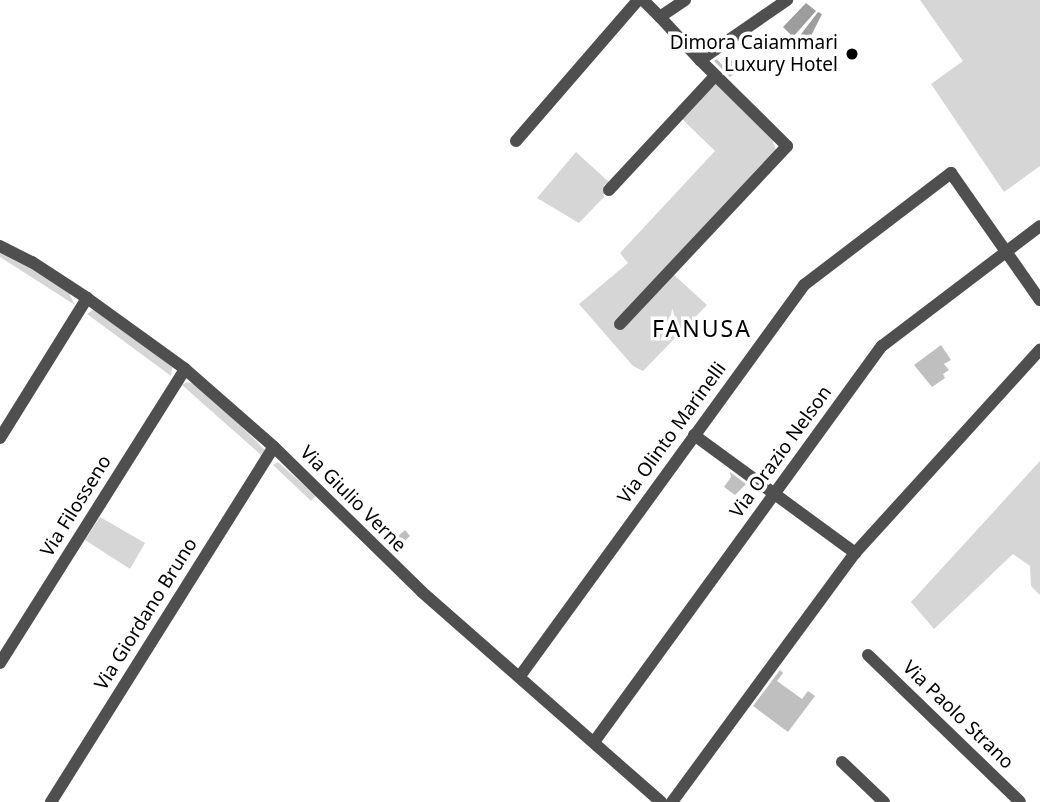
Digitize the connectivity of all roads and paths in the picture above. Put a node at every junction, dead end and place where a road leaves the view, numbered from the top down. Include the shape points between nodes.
1 (640, 0) edge
2 (685, 0) edge
3 (787, 0) edge
4 (660, 17) junction
5 (700, 60) junction
6 (715, 76) junction
7 (516, 141) dead end
8 (609, 190) dead end
9 (1040, 226) edge
10 (0, 246) edge
11 (1006, 251) junction
12 (87, 298) junction
13 (1040, 300) edge
14 (620, 324) dead end
15 (1040, 350) edge
16 (185, 369) junction
17 (694, 435) junction
18 (0, 438) edge
19 (274, 447) junction
20 (775, 494) junction
21 (855, 553) junction
22 (868, 655) dead end
23 (0, 663) edge
24 (520, 676) junction
25 (594, 742) junction
26 (842, 762) dead end
27 (51, 802) edge
28 (661, 802) edge
29 (672, 802) edge
30 (884, 802) edge
31 (1020, 802) edge

1 - 4 street
1 - 7 street
2 - 4 street
3 - 5 street
4 - 5 street
5 - 6 street
6 - 8 street
6 - 14 street via 787,146
9 - 11 street, Via Orazio Nelson
10 - 12 street, Via Giulio Verne
11 - 13 street, Via Olinto Marinelli
11 - 17 street, Via Olinto Marinelli via 951,173 804,285
11 - 20 street, Via Orazio Nelson via 882,345
12 - 16 street, Via Giulio Verne
12 - 18 street
15 - 21 street
16 - 19 street, Via Giulio Verne
16 - 23 street, Via Filosseno
17 - 20 street
17 - 24 street, Via Olinto Marinelli
19 - 24 street, Via Giulio Verne via 375,550
19 - 27 street, Via Giordano Bruno
20 - 21 street
20 - 25 street, Via Orazio Nelson
21 - 29 street
22 - 31 street, Via Paolo Strano
24 - 25 street, Via Giulio Verne
25 - 28 street, Via Giulio Verne
26 - 30 street

